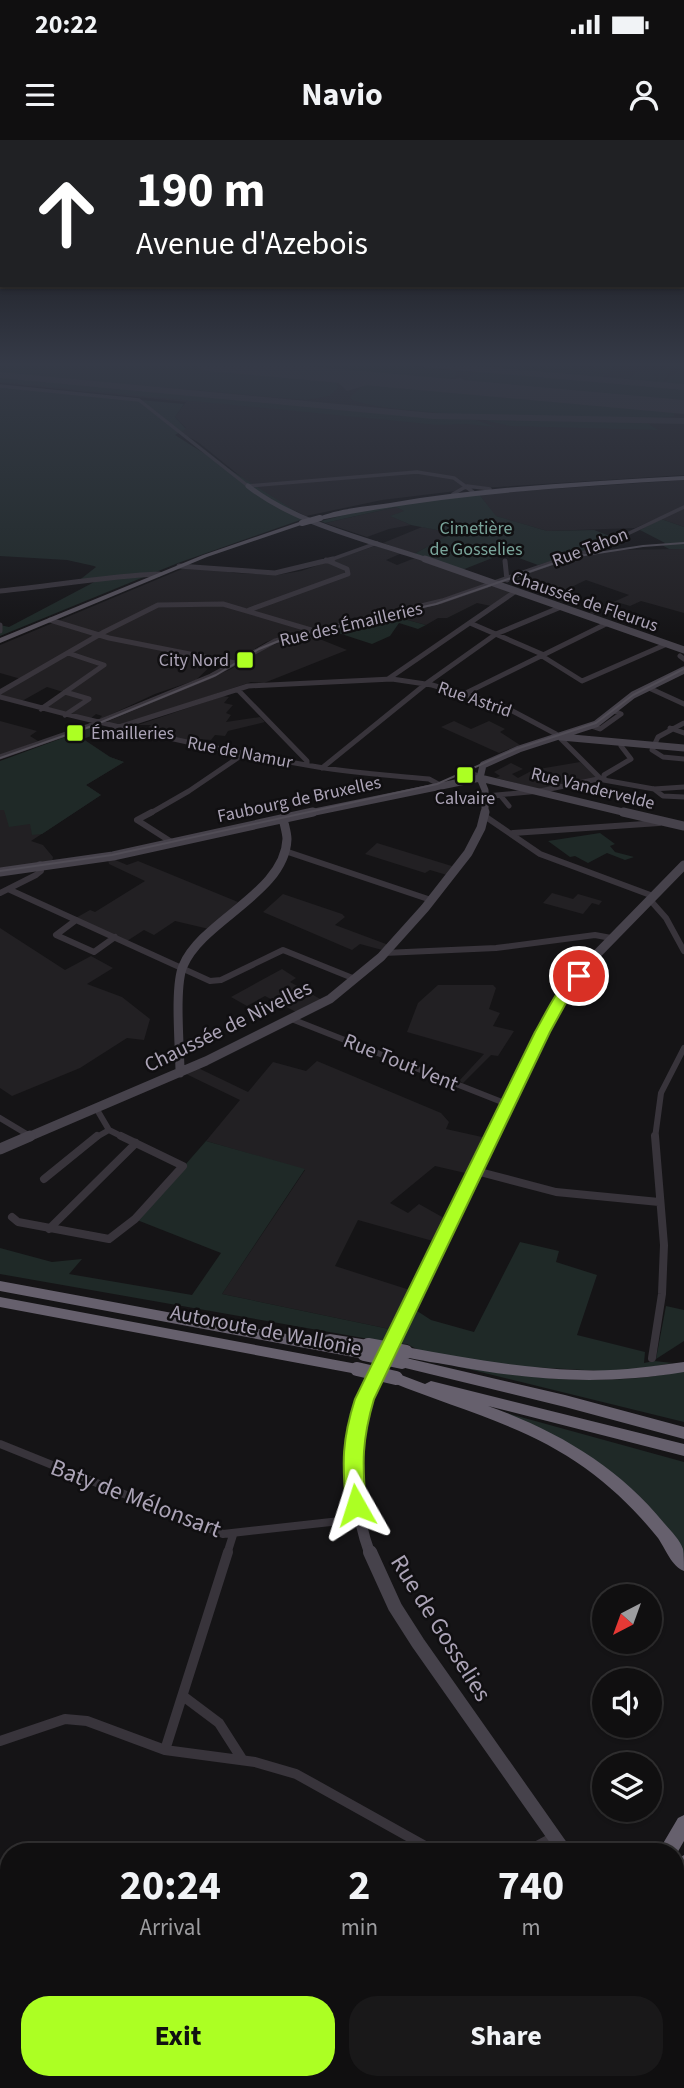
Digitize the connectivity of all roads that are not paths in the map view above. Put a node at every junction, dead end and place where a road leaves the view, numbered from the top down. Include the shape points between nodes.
1 (209, 455) edge
2 (684, 479) edge
3 (248, 486) junction
4 (467, 486) junction
5 (490, 489) junction
6 (472, 492) junction
7 (453, 494) junction
8 (684, 507) edge
9 (377, 543) junction
10 (205, 556) junction
11 (326, 560) junction
12 (505, 561) dead end
13 (178, 566) junction
14 (215, 566) junction
15 (159, 575) junction
16 (507, 580) junction
17 (495, 584) junction
18 (0, 591) edge
19 (516, 591) junction
20 (561, 607) junction
21 (248, 611) junction
22 (50, 620) junction
23 (470, 623) junction
24 (608, 623) junction
25 (0, 625) edge
26 (312, 630) junction
27 (0, 631) edge
28 (99, 634) junction
29 (496, 634) junction
30 (0, 641) edge
31 (667, 644) junction
32 (68, 653) junction
33 (543, 655) junction
34 (683, 655) edge
35 (235, 663) junction
36 (684, 670) edge
37 (388, 678) junction
38 (427, 683) junction
39 (649, 688) junction
40 (239, 691) junction
41 (65, 692) junction
42 (0, 694) edge
43 (464, 694) junction
44 (684, 705) edge
45 (41, 709) junction
46 (620, 712) junction
47 (65, 715) junction
48 (96, 723) junction
49 (684, 723) edge
50 (591, 726) junction
51 (670, 728) junction
52 (116, 729) junction
53 (600, 729) junction
54 (684, 733) edge
55 (557, 736) junction
56 (593, 740) junction
57 (624, 743) junction
58 (653, 745) junction
59 (684, 748) edge
60 (245, 753) junction
61 (0, 757) edge
62 (684, 760) edge
63 (307, 765) junction
64 (323, 768) junction
65 (476, 772) junction
66 (602, 778) junction
67 (436, 786) junction
68 (684, 787) edge
69 (654, 789) junction
70 (540, 791) junction
71 (500, 795) junction
72 (486, 796) junction
73 (684, 797) edge
74 (509, 806) dead end
75 (486, 817) junction
76 (283, 818) junction
77 (656, 821) junction
78 (684, 826) edge
79 (513, 833) junction
80 (173, 843) junction
81 (285, 851) junction
82 (684, 865) edge
83 (41, 866) junction
84 (0, 870) edge
85 (8, 889) junction
86 (0, 893) edge
87 (652, 898) junction
88 (431, 900) junction
89 (76, 920) junction
90 (115, 937) junction
91 (611, 938) junction
92 (684, 951) edge
93 (384, 953) junction
94 (182, 967) junction
95 (355, 979) junction
96 (294, 1020) junction
97 (684, 1048) edge
98 (185, 1070) junction
99 (507, 1104) junction
100 (96, 1108) junction
101 (0, 1118) edge
102 (109, 1130) junction
103 (30, 1136) junction
104 (136, 1143) junction
105 (0, 1149) edge
106 (476, 1171) junction
107 (44, 1179) dead end
108 (659, 1202) junction
109 (12, 1217) dead end
110 (50, 1229) junction
111 (0, 1286) edge
112 (0, 1302) edge
113 (404, 1357) junction
114 (652, 1358) dead end
115 (684, 1367) edge
116 (396, 1378) junction
117 (684, 1433) edge
118 (0, 1444) edge
119 (684, 1450) edge
120 (358, 1519) junction
121 (233, 1535) junction
122 (684, 1564) edge
123 (183, 1696) junction
124 (0, 1741) edge
125 (166, 1750) junction
126 (242, 1759) junction
127 (684, 1824) edge
128 (554, 1836) junction
129 (420, 1843) edge
130 (542, 1843) edge
131 (559, 1843) edge
132 (672, 1843) edge

1 - 3 street, Chaussée de Fleurus
2 - 5 main road
2 - 6 main road
3 - 4 street via 417,472 442,474
3 - 9 main road, Chaussée de Fleurus via 306,518
4 - 5 street
4 - 6 street
4 - 7 street
5 - 6 main road
6 - 7 main road
7 - 10 main road, bridge via 320,518
8 - 16 street, Rue Tahon via 600,547
9 - 11 street
9 - 17 main road, Chaussée de Fleurus
10 - 13 main road
10 - 14 street
11 - 14 street via 264,573
11 - 21 street via 347,569 348,574
12 - 16 street
13 - 14 street
13 - 15 main road
15 - 18 street via 132,574
15 - 22 main road
16 - 17 street, Rue Tahon
17 - 19 main road, Chaussée de Fleurus
17 - 26 street, Rue des Émailleries via 431,605
19 - 20 main road, Chaussée de Fleurus
19 - 23 street
20 - 24 main road, Chaussée de Fleurus
20 - 29 street
21 - 26 street
21 - 28 street via 217,603 160,604
22 - 28 street
22 - 30 main road
23 - 29 street
23 - 37 street
24 - 31 main road, Chaussée de Fleurus
24 - 33 street
25 - 27 street
26 - 35 street, Rue des Émailleries via 269,643
28 - 32 street
28 - 35 street
29 - 33 street
29 - 38 street
31 - 33 street via 582,681
31 - 34 main road, Chaussée de Fleurus
32 - 41 street via 104,665
32 - 42 street
33 - 43 street
35 - 48 street, Rue des Émailleries
36 - 39 main road
37 - 38 street, Rue Astrid
37 - 40 street, Rue Astrid via 248,686
38 - 43 street, Rue Astrid
38 - 64 street
39 - 44 street
39 - 46 main road via 629,698
40 - 52 street, Rue Astrid
40 - 63 street
41 - 45 street
41 - 47 street via 89,699
42 - 45 street, Rue de Namur
43 - 55 street, Rue Astrid via 503,706
45 - 47 street, Rue de Namur
46 - 50 main road
46 - 53 street
47 - 48 street, Rue de Namur
48 - 52 street, Rue de Namur
48 - 61 street, Rue des Émailleries
49 - 51 street
50 - 53 street
50 - 55 main road
51 - 54 street
51 - 58 street
52 - 60 street, Rue de Namur
53 - 56 street
55 - 56 main road
55 - 65 main road via 514,751
55 - 66 street, Rue Astrid
56 - 57 main road
57 - 58 main road
57 - 66 street via 621,746 630,761
58 - 59 main road
58 - 62 street via 663,757
60 - 63 street, Rue de Namur
60 - 80 street via 136,820
63 - 64 street, Rue de Namur
64 - 67 street, Rue de Namur via 429,779
65 - 67 main road, Faubourg de Bruxelles
65 - 70 main road, Rue Vandervelde
65 - 72 main road, Chaussée de Nivelles
66 - 69 street
66 - 70 street
67 - 76 main road, Faubourg de Bruxelles
68 - 69 street
69 - 73 street via 663,796
70 - 71 street
70 - 77 main road, Rue Vandervelde
71 - 72 street
71 - 74 street
72 - 75 main road, Chaussée de Nivelles
75 - 79 street
75 - 88 main road, Chaussée de Nivelles via 466,857
76 - 80 main road, Faubourg de Bruxelles
76 - 81 main road
77 - 78 main road, Rue Vandervelde
77 - 79 street
79 - 87 street via 540,854
80 - 83 main road, Faubourg de Bruxelles
81 - 88 street
81 - 94 main road via 276,872
82 - 87 main road, Rue de Gosselies
83 - 84 main road, Faubourg de Bruxelles
83 - 85 street via 34,876
85 - 86 street
85 - 89 street
87 - 91 main road, Rue de Gosselies
87 - 92 street
88 - 93 main road, Chaussée de Nivelles
89 - 90 street
89 - 90 street via 56,935 94,952
90 - 94 street
91 - 93 street via 594,935 496,948
91 - 99 main road, Rue de Gosselies via 560,1000
93 - 95 main road, Chaussée de Nivelles
94 - 95 street via 216,981 283,950
94 - 98 main road
95 - 96 main road, Chaussée de Nivelles
96 - 98 main road, Chaussée de Nivelles
96 - 99 street, Rue Tout Vent
97 - 108 street via 661,1093 654,1129
98 - 100 main road, Chaussée de Nivelles
99 - 106 main road, Rue de Gosselies
100 - 102 street
100 - 103 main road, Chaussée de Nivelles
101 - 103 street
102 - 104 street
102 - 107 street
103 - 105 main road, Chaussée de Nivelles
104 - 110 street
104 - 110 street via 183,1166 135,1219 109,1240
106 - 108 street via 556,1192
106 - 120 main road, Rue de Gosselies via 364,1399 352,1456
108 - 114 street via 664,1245 662,1294
109 - 110 street
111 - 113 highway, Autoroute de Wallonie, bridge
112 - 116 highway, Autoroute de Wallonie, bridge
113 - 115 highway via 564,1377 644,1375
113 - 117 highway, Autoroute de Wallonie
116 - 119 highway, Autoroute de Wallonie
116 - 122 highway via 519,1424 577,1454 629,1494
118 - 121 street, Baty de Mélonsart via 199,1526
120 - 121 street, Baty de Mélonsart
120 - 128 main road, Rue de Gosselies via 379,1578 422,1650
121 - 123 street
123 - 125 street
123 - 126 street via 219,1723
124 - 125 street via 65,1719 87,1721
125 - 126 street
126 - 129 street via 296,1774
127 - 132 highway
128 - 130 street
128 - 131 main road, Rue de Gosselies

